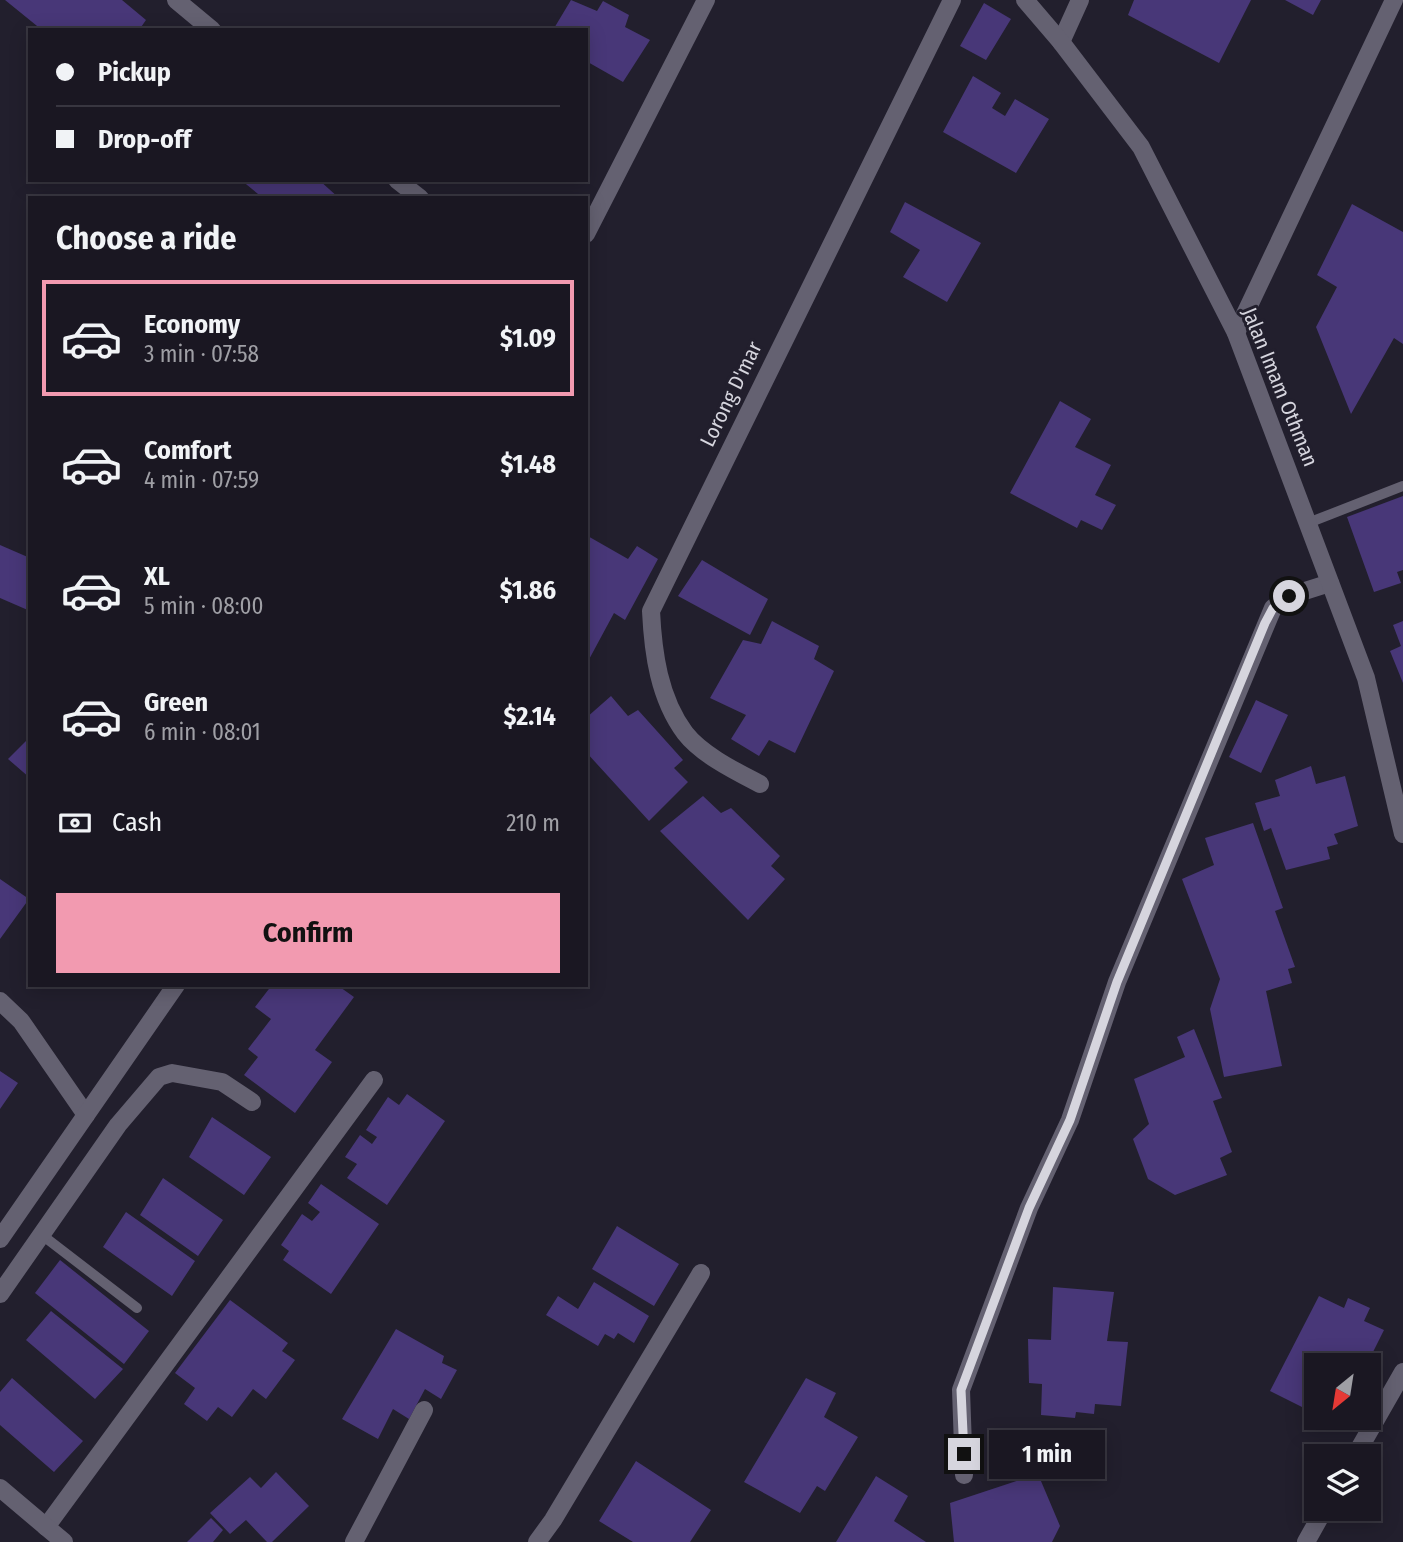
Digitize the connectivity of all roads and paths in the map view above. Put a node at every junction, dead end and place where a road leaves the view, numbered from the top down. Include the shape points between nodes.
1 (176, 0) edge
2 (706, 0) edge
3 (952, 0) edge
4 (1025, 0) edge
5 (1080, 0) edge
6 (1394, 0) edge
7 (210, 28) edge
8 (1061, 42) junction
9 (400, 182) edge
10 (417, 196) edge
11 (588, 230) edge
12 (1236, 333) junction
13 (1403, 486) edge
14 (1308, 523) junction
15 (1330, 583) junction
16 (760, 785) dead end
17 (1403, 834) edge
18 (175, 987) edge
19 (0, 1001) edge
20 (374, 1080) dead end
21 (252, 1102) dead end
22 (86, 1115) junction
23 (42, 1235) junction
24 (0, 1239) edge
25 (701, 1273) dead end
26 (0, 1294) edge
27 (137, 1308) dead end
28 (1403, 1372) edge
29 (424, 1410) dead end
30 (1362, 1444) edge
31 (964, 1475) dead end
32 (0, 1488) edge
33 (1318, 1521) edge
34 (46, 1527) junction
35 (64, 1542) edge
36 (354, 1542) edge
37 (537, 1542) edge
38 (1306, 1542) edge

1 - 7 street
2 - 11 street
3 - 16 street, Lorong D'mar via 650,611 653,650 665,695 686,734 721,764
4 - 8 street, Jalan Imam Othman
5 - 8 street
6 - 12 street
8 - 12 street, Jalan Imam Othman via 1141,147
9 - 10 street
12 - 14 street, Jalan Imam Othman
13 - 14 lane
14 - 15 street, Jalan Imam Othman
15 - 17 street, Jalan Imam Othman via 1366,678
15 - 31 street via 1289,596 1273,608 1128,957 1070,1120 1029,1208 961,1390
18 - 22 street
19 - 22 street via 21,1020
20 - 34 street
21 - 23 street via 222,1082 172,1073 159,1077 118,1125
22 - 24 street
23 - 26 street
23 - 27 lane
25 - 37 street
28 - 30 street
29 - 36 street
32 - 34 street
33 - 38 street
34 - 35 street

